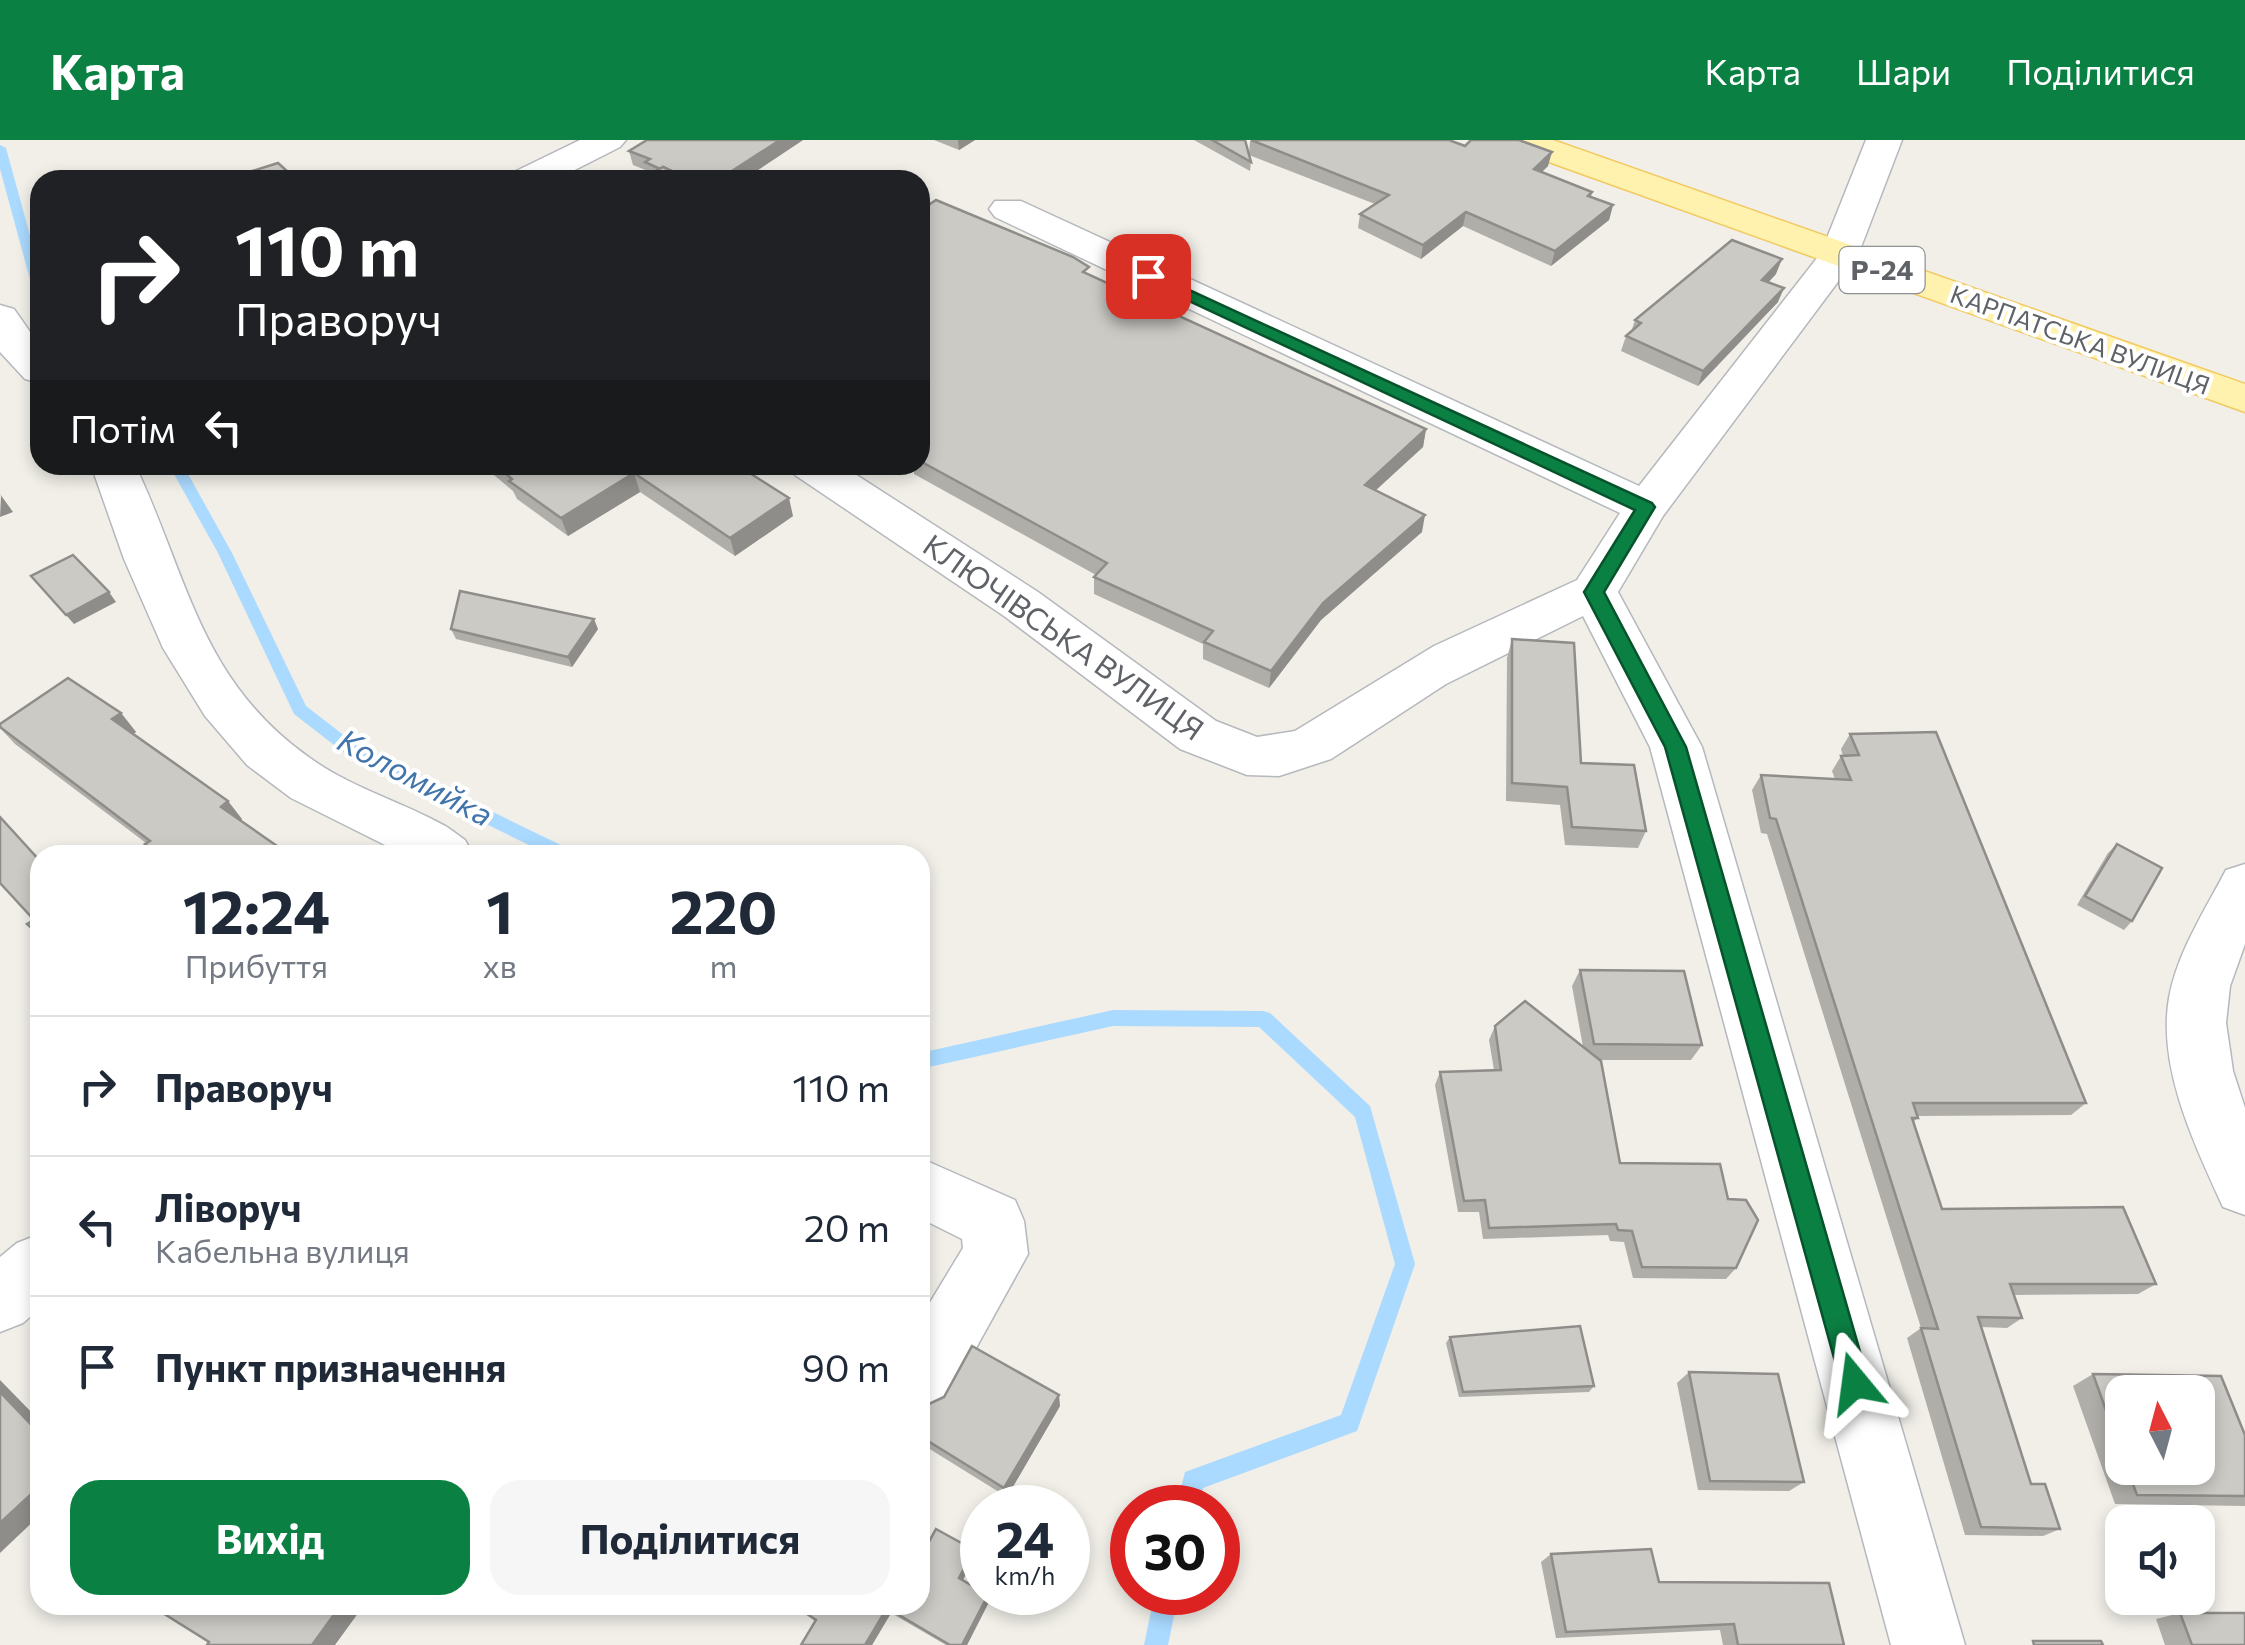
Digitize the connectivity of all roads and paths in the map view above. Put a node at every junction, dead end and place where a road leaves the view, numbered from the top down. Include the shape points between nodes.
1 (608, 140) edge
2 (1518, 140) edge
3 (1884, 140) edge
4 (547, 170) edge
5 (1008, 209) dead end
6 (1839, 255) junction
7 (0, 317) edge
8 (30, 360) edge
9 (2245, 399) edge
10 (117, 475) edge
11 (825, 475) edge
12 (1646, 507) junction
13 (1594, 592) junction
14 (432, 845) edge
15 (2245, 886) edge
16 (2245, 1186) edge
17 (930, 1192) edge
18 (30, 1274) edge
19 (0, 1300) edge
20 (930, 1365) edge
21 (1928, 1645) edge

1 - 4 street
2 - 6 main road, КАРПАТСЬКА ВУЛИЦЯ / Р-24
3 - 6 street
5 - 12 street
6 - 9 main road, КАРПАТСЬКА ВУЛИЦЯ / Р-24
6 - 12 street
7 - 8 street
10 - 14 street via 190,656 212,690 290,772
11 - 13 street, КЛЮЧІВСЬКА ВУЛИЦЯ via 1021,604 1198,735 1251,756 1305,747 1440,666
12 - 13 street
13 - 21 street via 1676,747
15 - 16 street via 2206,974 2196,1025 2199,1054
17 - 20 street via 992,1220 996,1254
18 - 19 street

